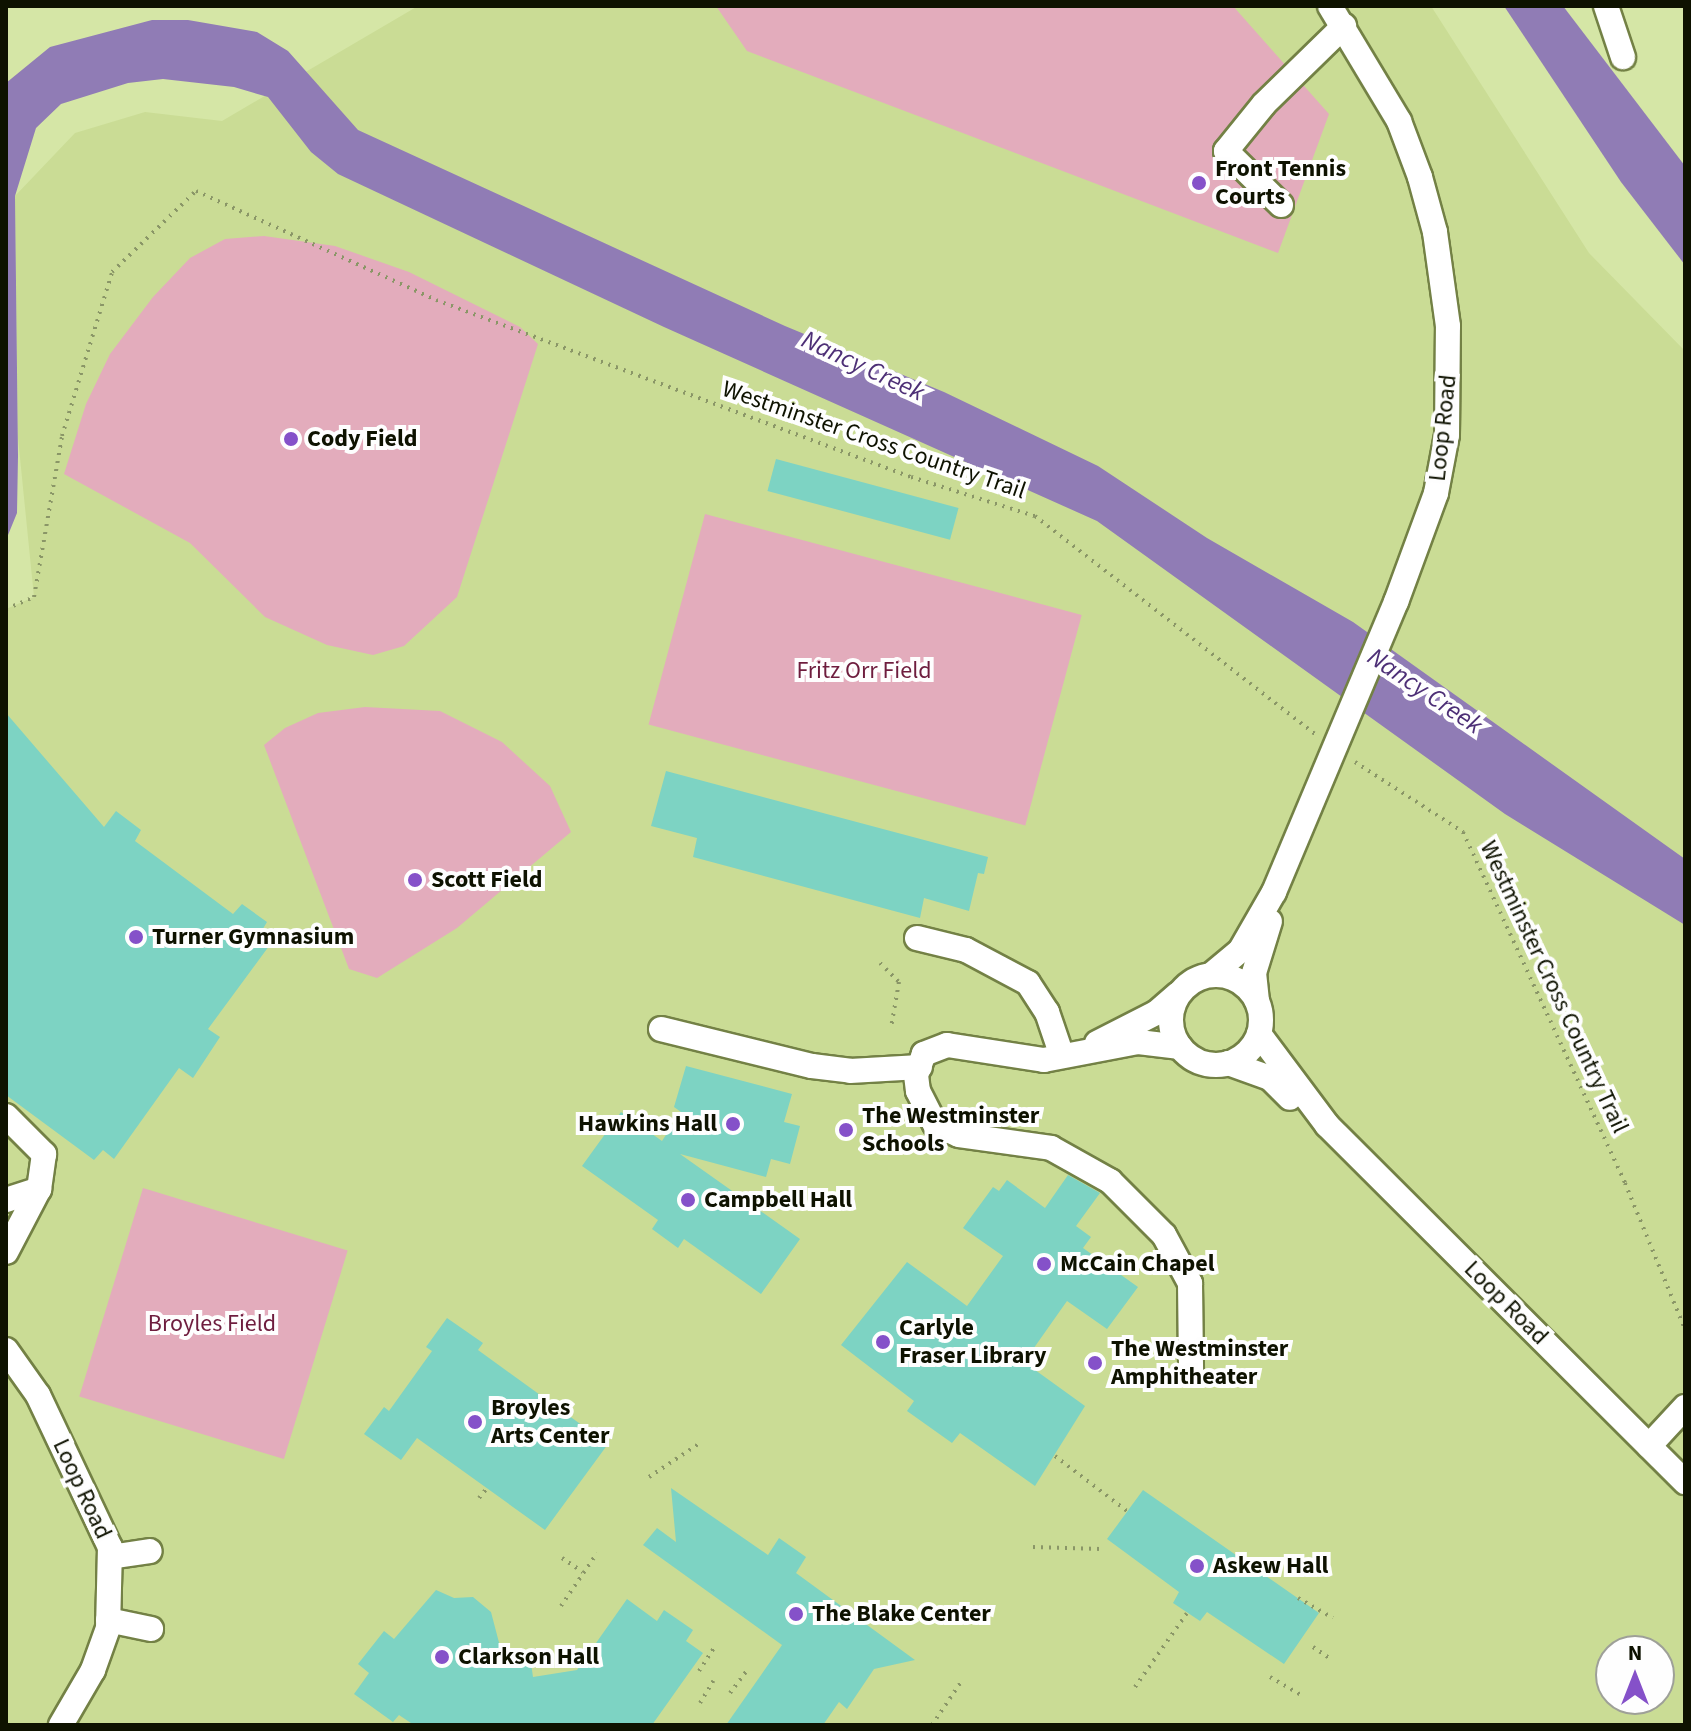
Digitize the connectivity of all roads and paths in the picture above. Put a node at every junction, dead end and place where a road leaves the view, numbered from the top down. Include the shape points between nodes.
1 (1606, 6) edge
2 (1337, 16) edge
3 (1623, 57) dead end
4 (1281, 205) dead end
5 (6, 609) edge
6 (1333, 748) junction
7 (1274, 892) junction
8 (917, 938) dead end
9 (880, 963) dead end
10 (1211, 975) junction
11 (1181, 992) junction
12 (1257, 1001) junction
13 (891, 1028) dead end
14 (661, 1029) dead end
15 (1259, 1034) junction
16 (1180, 1047) junction
17 (1070, 1055) junction
18 (1228, 1063) junction
19 (920, 1067) junction
20 (6, 1116) edge
21 (1327, 1125) junction
22 (39, 1189) junction
23 (6, 1200) edge
24 (6, 1252) edge
25 (1685, 1329) edge
26 (6, 1350) edge
27 (1191, 1370) dead end
28 (1685, 1407) edge
29 (700, 1443) dead end
30 (1649, 1446) junction
31 (1055, 1456) dead end
32 (649, 1477) dead end
33 (1685, 1482) edge
34 (487, 1488) dead end
35 (479, 1498) dead end
36 (1127, 1511) dead end
37 (1033, 1547) dead end
38 (1101, 1549) dead end
39 (150, 1551) dead end
40 (597, 1553) dead end
41 (110, 1557) junction
42 (562, 1558) dead end
43 (584, 1573) junction
44 (1298, 1598) dead end
45 (561, 1606) dead end
46 (1187, 1613) dead end
47 (1333, 1618) dead end
48 (108, 1620) junction
49 (151, 1629) dead end
50 (1313, 1647) dead end
51 (714, 1648) dead end
52 (1331, 1659) dead end
53 (748, 1669) dead end
54 (699, 1671) dead end
55 (1270, 1677) dead end
56 (713, 1681) dead end
57 (961, 1682) dead end
58 (1135, 1687) dead end
59 (730, 1693) dead end
60 (1303, 1696) dead end
61 (700, 1703) dead end
62 (61, 1725) edge
63 (932, 1725) edge

1 - 3 street
2 - 4 street via 1226,151
2 - 6 street, Loop Road via 1399,121 1420,177 1435,232 1448,326 1447,435 1436,493
5 - 6 path, Westminster Cross Country Trail via 34,597 62,436 112,272 196,191 436,300 896,472 1035,516
6 - 7 street, Loop Road
6 - 25 path, Westminster Cross Country Trail via 1463,832 1625,1183
7 - 10 street, Loop Road via 1240,951
7 - 12 street, Loop Road via 1275,909 1254,973
8 - 17 street via 1003,965 1028,983
9 - 13 path via 899,982
10 - 11 street
10 - 12 street via 1238,981
11 - 16 street via 1171,1019
11 - 17 street via 1156,1013
12 - 15 street
14 - 19 street via 812,1066 850,1071
15 - 18 street via 1242,1057
15 - 21 street, Loop Road
16 - 17 street via 1138,1042
16 - 18 street via 1202,1062
17 - 19 street via 1044,1060 947,1045 924,1054
18 - 21 street, Loop Road via 1270,1078 1302,1110
19 - 27 street via 918,1091 935,1124 959,1135 1051,1148 1110,1181 1164,1235 1190,1283
20 - 22 street via 44,1154
21 - 30 street, Loop Road
22 - 23 street
22 - 24 street
26 - 41 street, Loop Road via 38,1395
28 - 30 street
29 - 32 path
30 - 33 street, Loop Road
31 - 36 path
34 - 35 path
37 - 38 path
39 - 41 street
40 - 43 path
41 - 48 street, Loop Road
42 - 43 path
43 - 45 path
44 - 47 path
46 - 58 path
48 - 49 street
48 - 62 street, Loop Road via 93,1670
50 - 52 path
51 - 54 path
53 - 59 path
55 - 60 path
56 - 61 path
57 - 63 path

